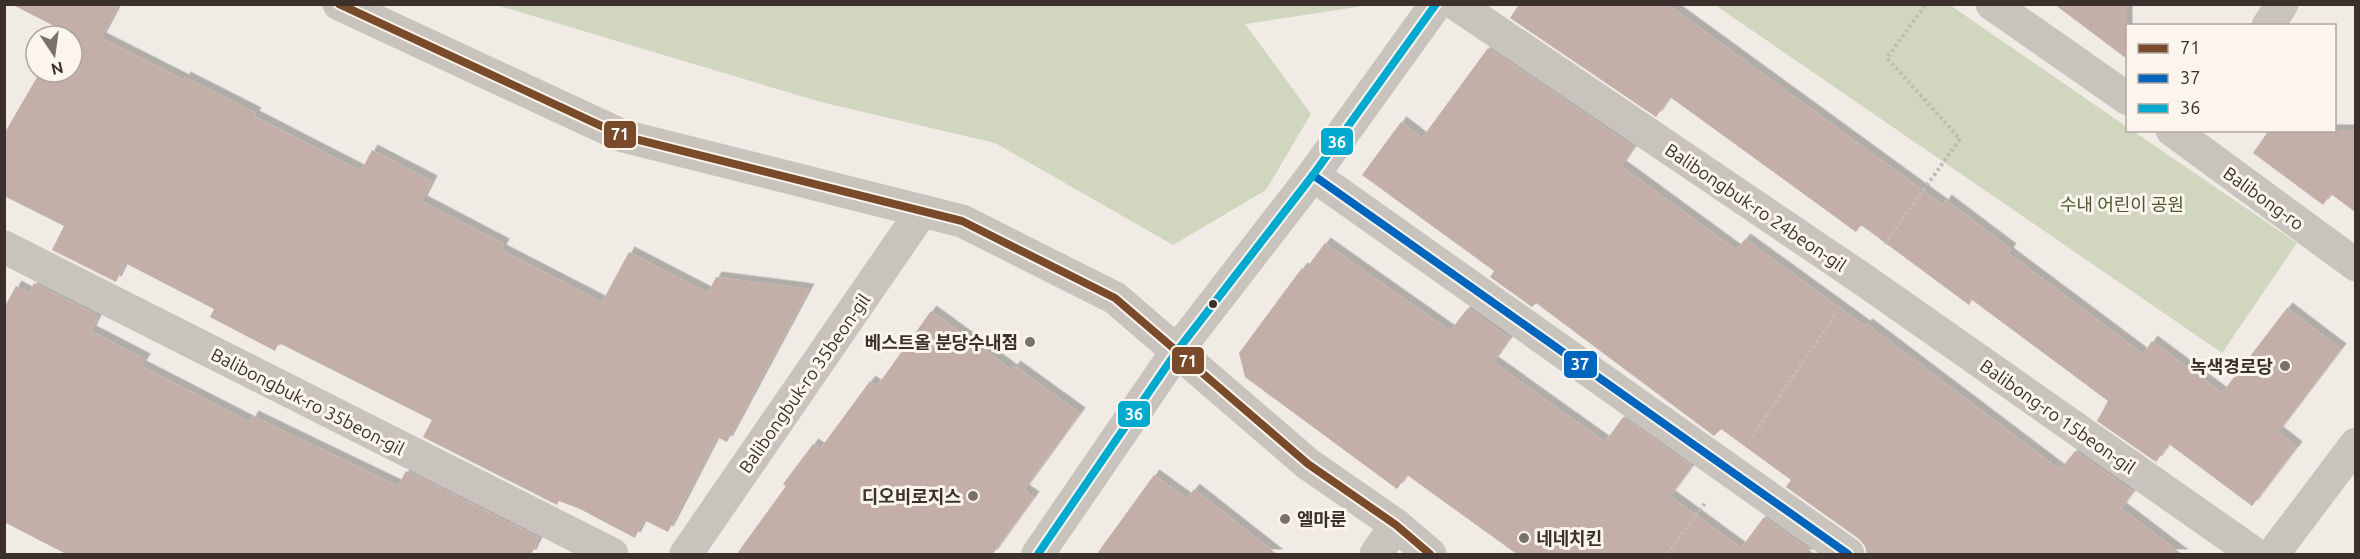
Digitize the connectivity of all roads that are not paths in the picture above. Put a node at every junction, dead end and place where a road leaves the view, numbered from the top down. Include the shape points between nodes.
1 (339, 4) edge
2 (1436, 4) edge
3 (1456, 4) edge
4 (1992, 4) edge
5 (2283, 4) edge
6 (2269, 24) edge
7 (2126, 98) edge
8 (2187, 135) edge
9 (1313, 176) junction
10 (922, 210) junction
11 (4, 248) edge
12 (2355, 265) edge
13 (1861, 278) joint
14 (1177, 351) junction
15 (2355, 444) edge
16 (1396, 525) junction
17 (612, 555) edge
18 (686, 555) edge
19 (1038, 555) edge
20 (1376, 555) edge
21 (1430, 555) edge
22 (1848, 555) edge
23 (2255, 555) edge
24 (2273, 555) edge

1 - 10 street via 623,136
2 - 9 street
3 - 13 street, Balibongbuk-ro 24beon-gil
4 - 7 street
5 - 6 street
8 - 12 street, Balibong-ro
9 - 14 street
9 - 22 street
10 - 14 street via 962,221 1115,298
10 - 18 street, Balibongbuk-ro 35beon-gil
11 - 17 street, Balibongbuk-ro 35beon-gil
13 - 23 street, Balibong-ro 15beon-gil
14 - 16 street via 1308,464
14 - 19 street
15 - 24 street
16 - 20 street
16 - 21 street

